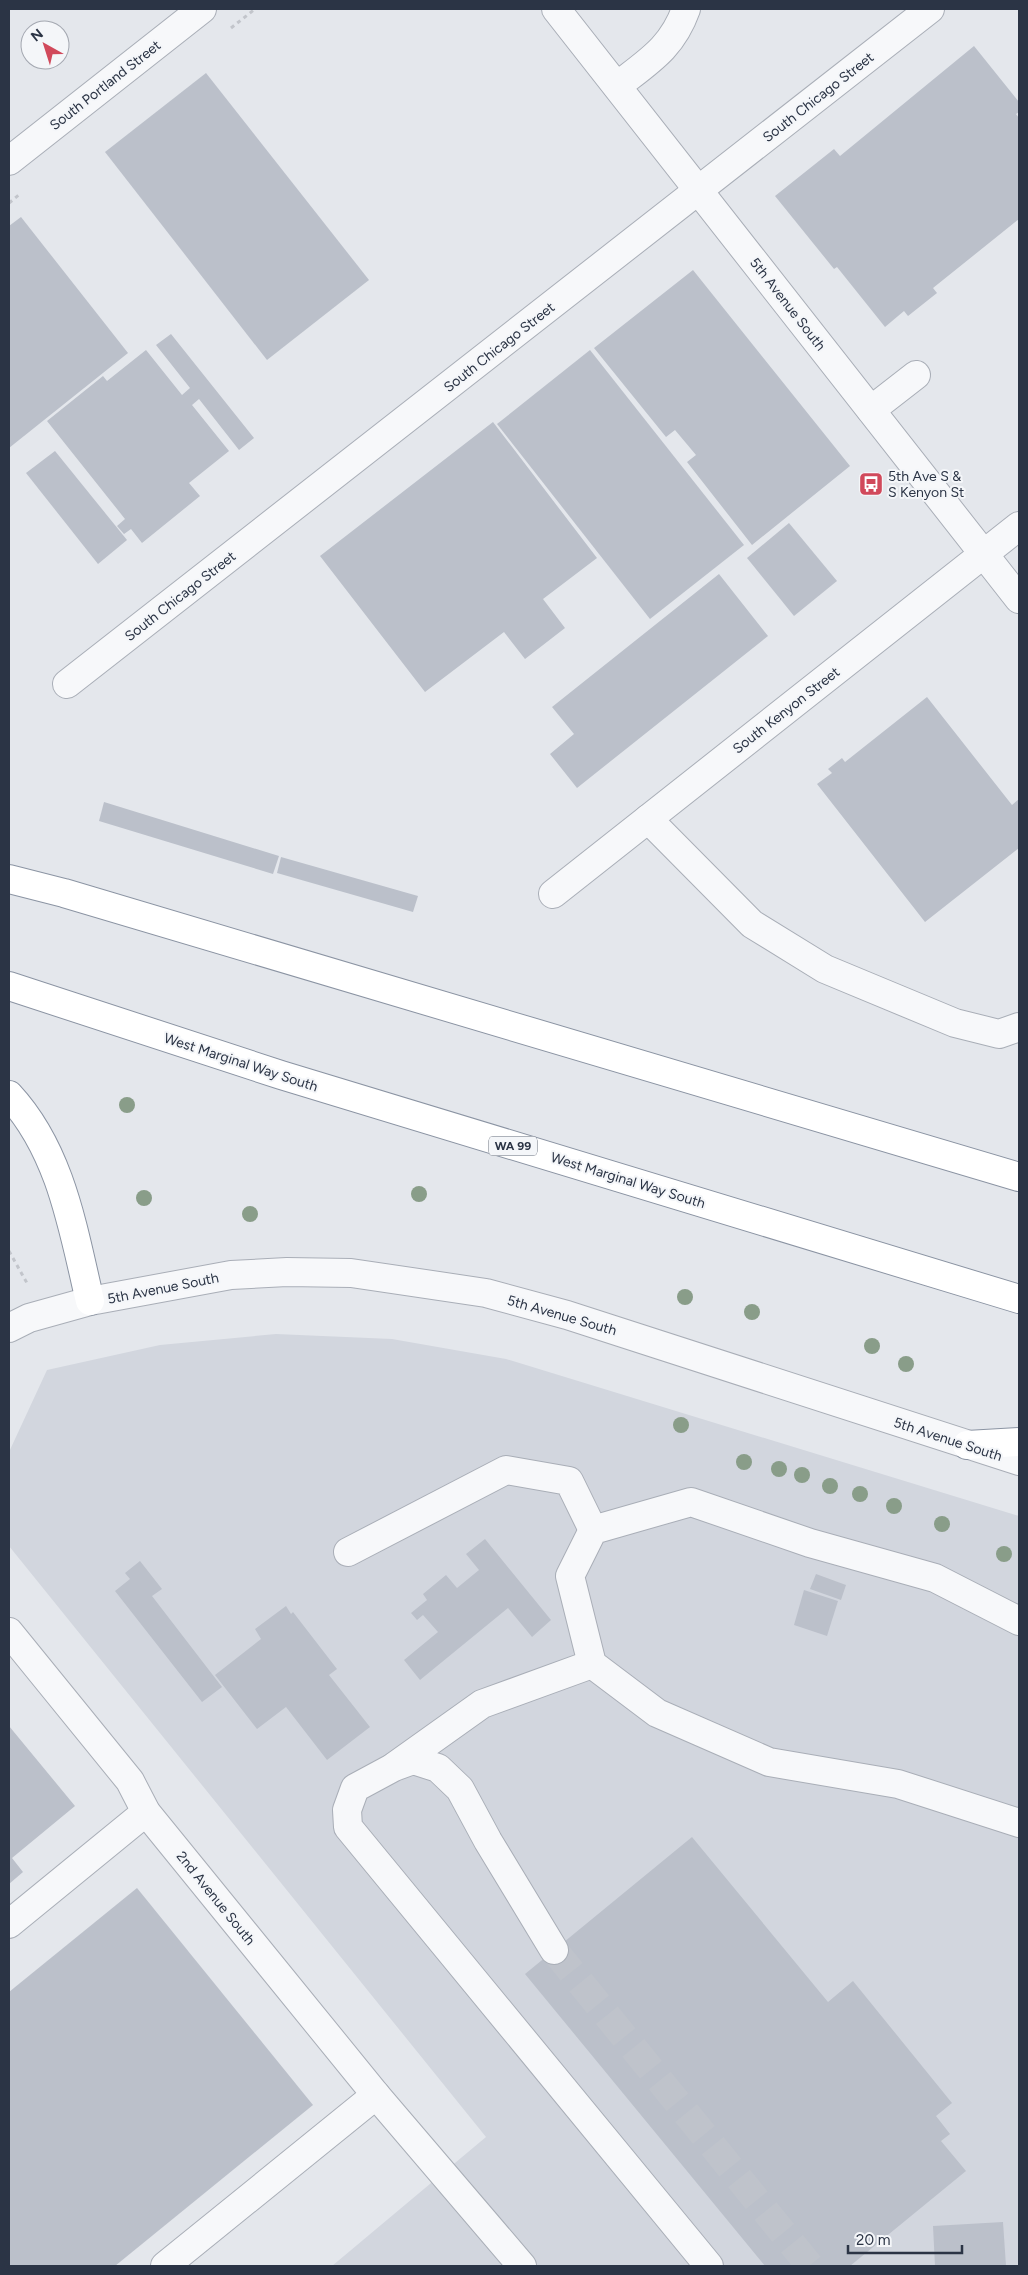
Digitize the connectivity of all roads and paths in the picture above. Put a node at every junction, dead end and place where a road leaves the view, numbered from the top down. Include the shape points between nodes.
1 (202, 9) edge
2 (556, 9) edge
3 (686, 9) edge
4 (930, 9) edge
5 (617, 86) junction
6 (9, 161) edge
7 (699, 191) junction
8 (916, 375) dead end
9 (871, 410) junction
10 (1019, 526) edge
11 (983, 555) junction
12 (1019, 599) edge
13 (67, 684) dead end
14 (648, 819) junction
15 (9, 879) edge
16 (553, 894) dead end
17 (9, 986) edge
18 (1019, 1027) edge
19 (9, 1095) edge
20 (1019, 1177) edge
21 (9, 1251) edge
22 (15, 1260) dead end
23 (1019, 1299) edge
24 (90, 1301) junction
25 (9, 1328) edge
26 (1019, 1442) edge
27 (967, 1445) junction
28 (1019, 1461) edge
29 (593, 1530) junction
30 (348, 1552) dead end
31 (1019, 1621) edge
32 (9, 1632) edge
33 (592, 1664) junction
34 (394, 1766) junction
35 (146, 1812) junction
36 (1019, 1824) edge
37 (9, 1924) edge
38 (554, 1950) tunnel mouth
39 (376, 2095) junction
40 (165, 2266) edge
41 (522, 2266) edge
42 (709, 2266) edge

1 - 6 street, South Portland Street
2 - 5 street, 5th Avenue South
3 - 5 street via 679,29 660,52
4 - 7 street, South Chicago Street
5 - 7 street, 5th Avenue South
7 - 9 street, 5th Avenue South
7 - 13 street, South Chicago Street
8 - 9 street
9 - 11 street, 5th Avenue South
10 - 11 street, South Kenyon Street
11 - 12 street, 5th Avenue South
11 - 14 street, South Kenyon Street
14 - 16 street, South Kenyon Street
14 - 18 street via 752,924 825,969 955,1023 999,1034
15 - 20 highway via 411,995
17 - 23 highway, West Marginal Way South / WA 99 via 281,1076
19 - 24 highway via 41,1139 65,1194
21 - 22 path
24 - 25 street via 29,1318
24 - 27 street, 5th Avenue South via 231,1275 287,1272 351,1273 433,1284 486,1293 567,1315
26 - 27 highway
27 - 28 street, 5th Avenue South
29 - 30 street via 569,1481 506,1470
29 - 31 street via 692,1502 810,1543 935,1578
29 - 33 street via 570,1576
32 - 35 street, 2nd Avenue South via 130,1781
33 - 34 street via 482,1704
33 - 36 street via 658,1713 769,1762 898,1784
34 - 38 street via 413,1760 438,1768 460,1789
34 - 42 street via 355,1788 347,1810 348,1827
35 - 37 street
35 - 39 street, 2nd Avenue South
39 - 40 street
39 - 41 street, 2nd Avenue South

